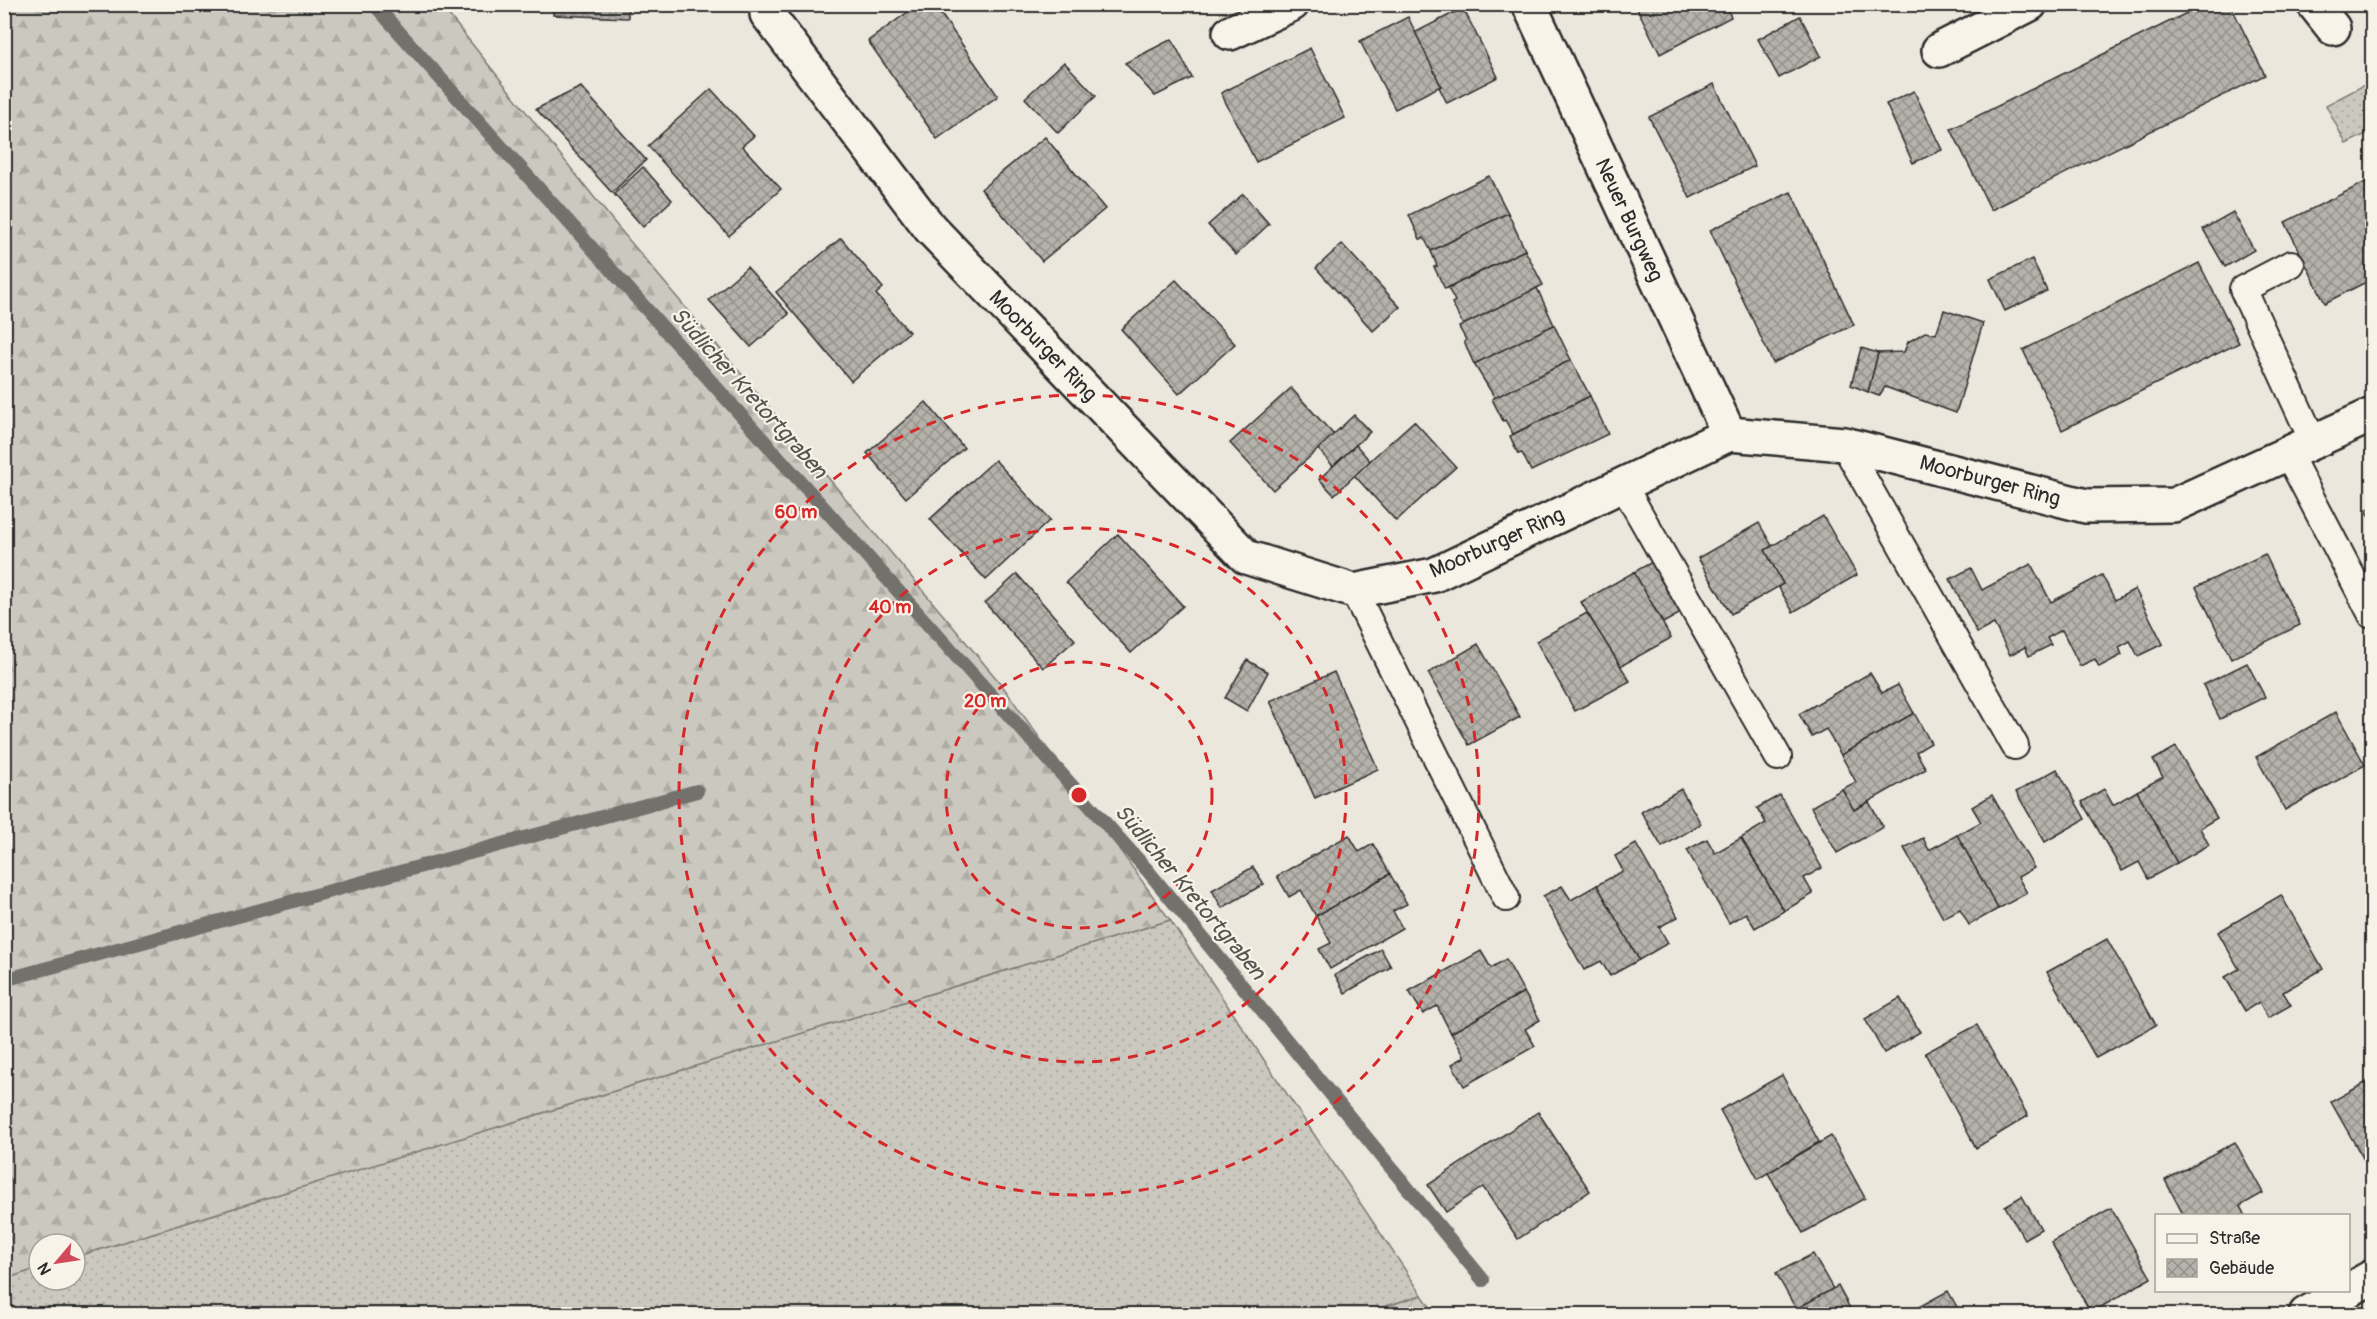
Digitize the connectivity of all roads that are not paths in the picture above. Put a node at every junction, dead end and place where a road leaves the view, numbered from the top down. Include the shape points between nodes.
1 (767, 4) edge
2 (1292, 4) edge
3 (1529, 4) edge
4 (2030, 4) edge
5 (1230, 33) dead end
6 (1939, 51) dead end
7 (2291, 264) dead end
8 (2373, 414) edge
9 (1729, 434) junction
10 (1844, 444) junction
11 (2300, 447) junction
12 (1623, 485) junction
13 (1354, 591) junction
14 (2373, 615) edge
15 (2015, 746) dead end
16 (1778, 757) dead end
17 (1506, 898) dead end
18 (2373, 1277) edge
19 (2350, 1290) edge
20 (2346, 1292) edge
21 (2306, 1314) edge

1 - 13 street, Moorburger Ring via 767,14 930,228 1246,557
2 - 5 street
3 - 9 street, Neuer Burgweg
4 - 6 street
7 - 11 lane via 2243,289
8 - 11 street, Moorburger Ring
9 - 10 street, Moorburger Ring
9 - 12 street, Moorburger Ring
10 - 11 street, Moorburger Ring via 2086,506 2174,505
10 - 15 lane
11 - 14 lane
12 - 13 street, Moorburger Ring via 1434,575
12 - 16 lane
13 - 17 lane
18 - 19 street
20 - 21 street

